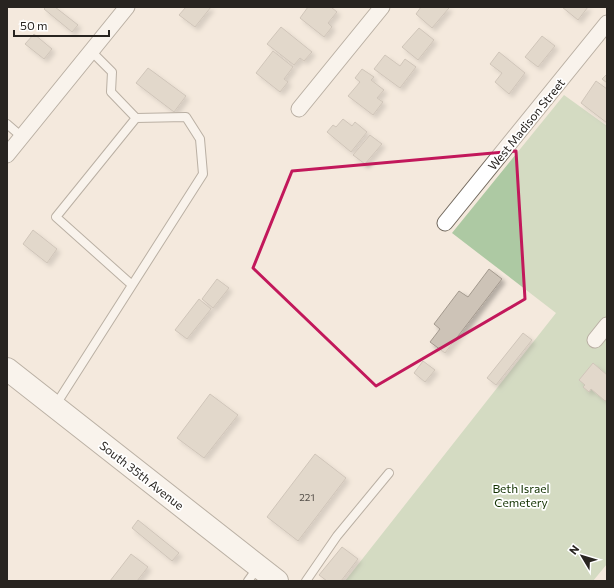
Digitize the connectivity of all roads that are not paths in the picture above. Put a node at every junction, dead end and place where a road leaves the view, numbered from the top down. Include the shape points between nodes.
1 (127, 7) edge
2 (382, 7) edge
3 (607, 24) edge
4 (91, 51) junction
5 (299, 109) dead end
6 (136, 118) junction
7 (7, 124) edge
8 (22, 137) junction
9 (7, 155) edge
10 (445, 223) dead end
11 (132, 285) junction
12 (607, 325) edge
13 (595, 340) dead end
14 (7, 369) edge
15 (54, 407) junction
16 (389, 473) dead end
17 (253, 574) edge
18 (277, 581) edge
19 (306, 581) edge

1 - 4 street
2 - 5 street
3 - 10 street, West Madison Street
4 - 6 lane via 112,72 111,92
4 - 8 street
6 - 11 lane via 56,217
6 - 11 lane via 186,117 200,139 203,174
7 - 8 lane
8 - 9 street
11 - 15 lane
12 - 13 street
14 - 15 main road, South 35th Avenue
15 - 17 main road, South 35th Avenue
16 - 19 lane via 337,536
17 - 18 main road, South 35th Avenue

